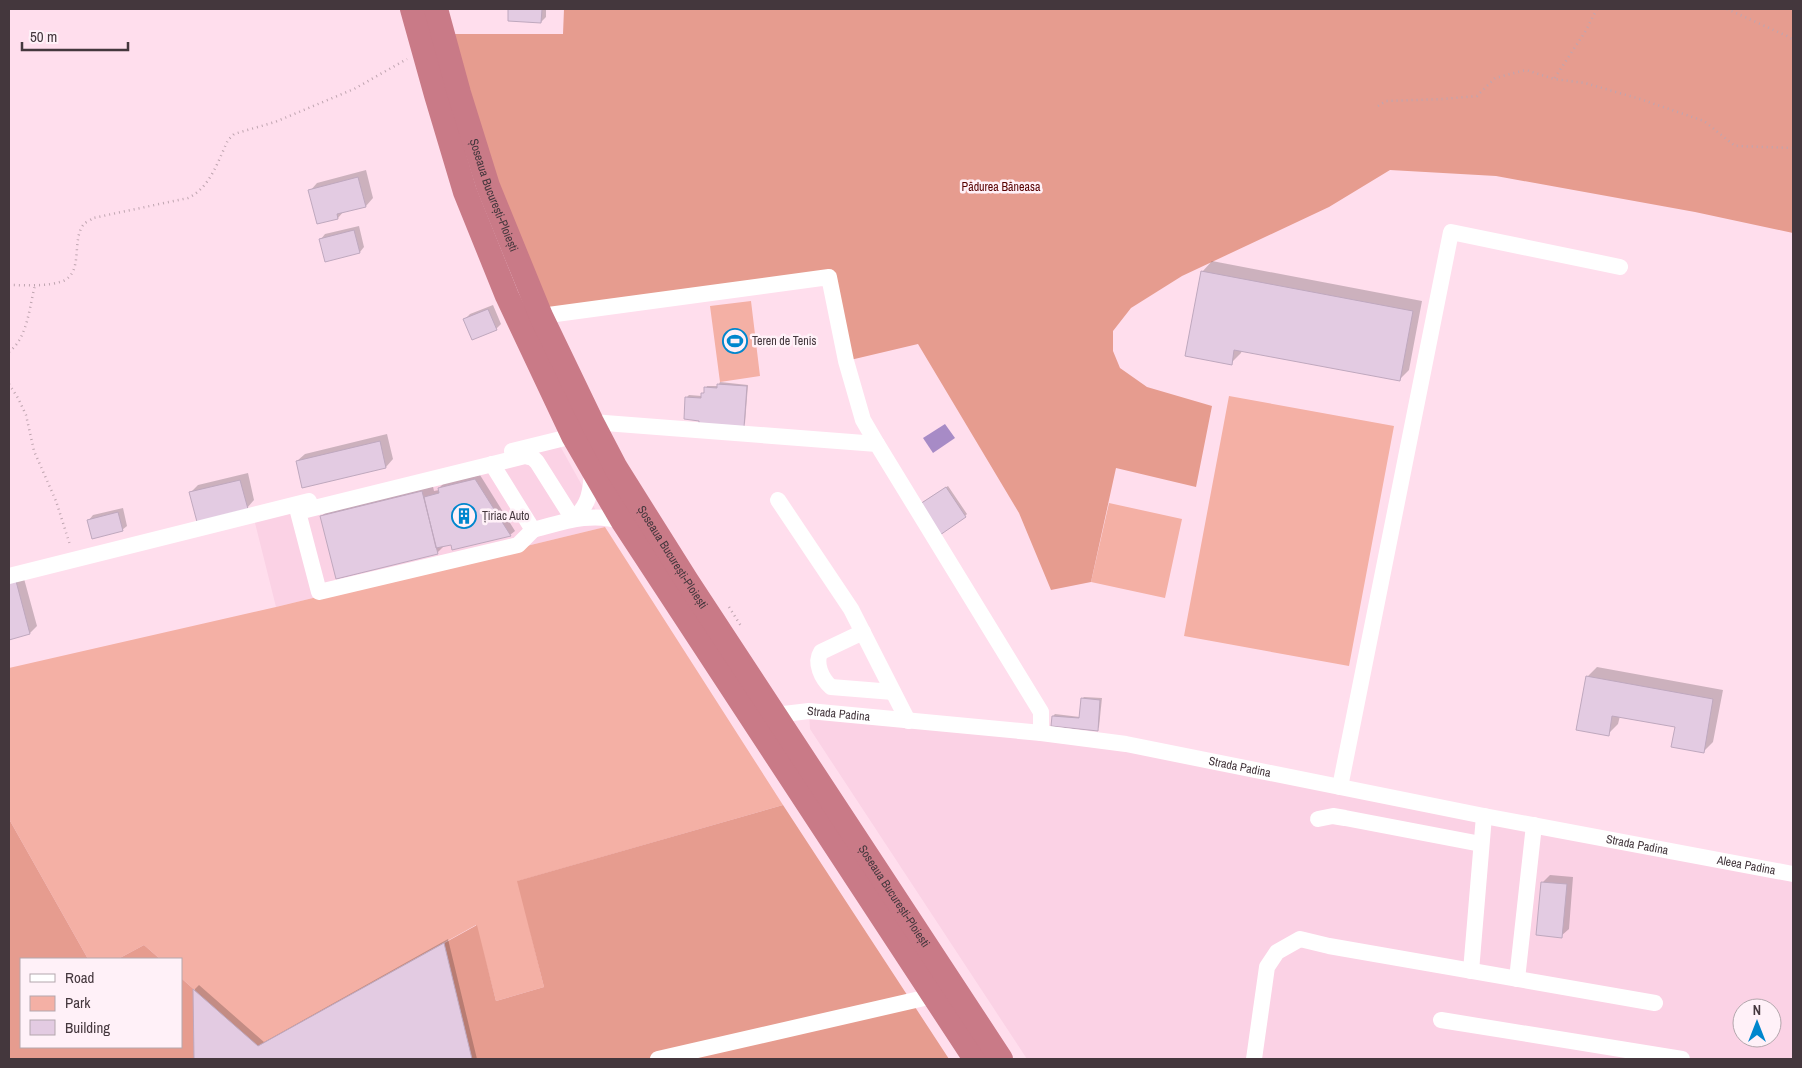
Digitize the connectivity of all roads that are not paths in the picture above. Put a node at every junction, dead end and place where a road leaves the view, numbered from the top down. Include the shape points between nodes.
1 (412, 9) edge
2 (436, 9) edge
3 (1620, 267) dead end
4 (541, 316) junction
5 (592, 422) junction
6 (573, 436) junction
7 (877, 444) junction
8 (492, 464) junction
9 (592, 471) junction
10 (778, 500) dead end
11 (573, 519) junction
12 (623, 522) junction
13 (533, 530) junction
14 (9, 576) edge
15 (863, 632) junction
16 (893, 692) junction
17 (775, 715) junction
18 (908, 720) junction
19 (1041, 733) junction
20 (1340, 787) junction
21 (1484, 816) junction
22 (1318, 819) dead end
23 (1534, 825) junction
24 (1481, 844) junction
25 (1700, 857) joint
26 (1793, 874) edge
27 (1471, 971) junction
28 (1517, 979) junction
29 (933, 996) junction
30 (1655, 1003) dead end
31 (1441, 1020) dead end
32 (658, 1059) edge
33 (975, 1059) edge
34 (1001, 1059) edge
35 (1254, 1059) edge
36 (1682, 1059) edge

1 - 6 highway, Șoseaua București-Ploiești via 465,192 507,296
2 - 4 highway, Șoseaua București-Ploiești via 488,186
3 - 20 street via 1451,232
4 - 5 highway, Șoseaua București-Ploiești
4 - 7 street via 829,277 846,361 863,420
5 - 7 street
5 - 17 highway, Șoseaua București-Ploiești via 616,468
6 - 9 highway, Șoseaua București-Ploiești
6 - 14 street
7 - 19 street via 1041,712
8 - 11 street via 525,456 533,458
8 - 13 street
8 - 13 street via 298,512 320,592 518,545
9 - 11 street via 588,501
9 - 12 highway, Șoseaua București-Ploiești
10 - 15 street
11 - 12 street via 605,517
11 - 13 street
12 - 29 highway, Șoseaua București-Ploiești
15 - 16 street
15 - 16 street via 821,652 818,660 824,680 831,687
16 - 18 street
17 - 18 street, Strada Padina via 809,711
17 - 34 highway, Șoseaua București-Ploiești
18 - 19 street, Strada Padina
19 - 20 street, Strada Padina via 1126,744
20 - 21 street, Strada Padina
21 - 23 street, Strada Padina
21 - 24 street
22 - 24 street via 1333,816
23 - 25 street, Strada Padina
23 - 28 street
24 - 27 street
25 - 26 street, Aleea Padina
27 - 28 street
27 - 35 street via 1300,939 1278,952 1268,967
28 - 30 street
29 - 32 street
29 - 33 highway, Șoseaua București-Ploiești
31 - 36 street

